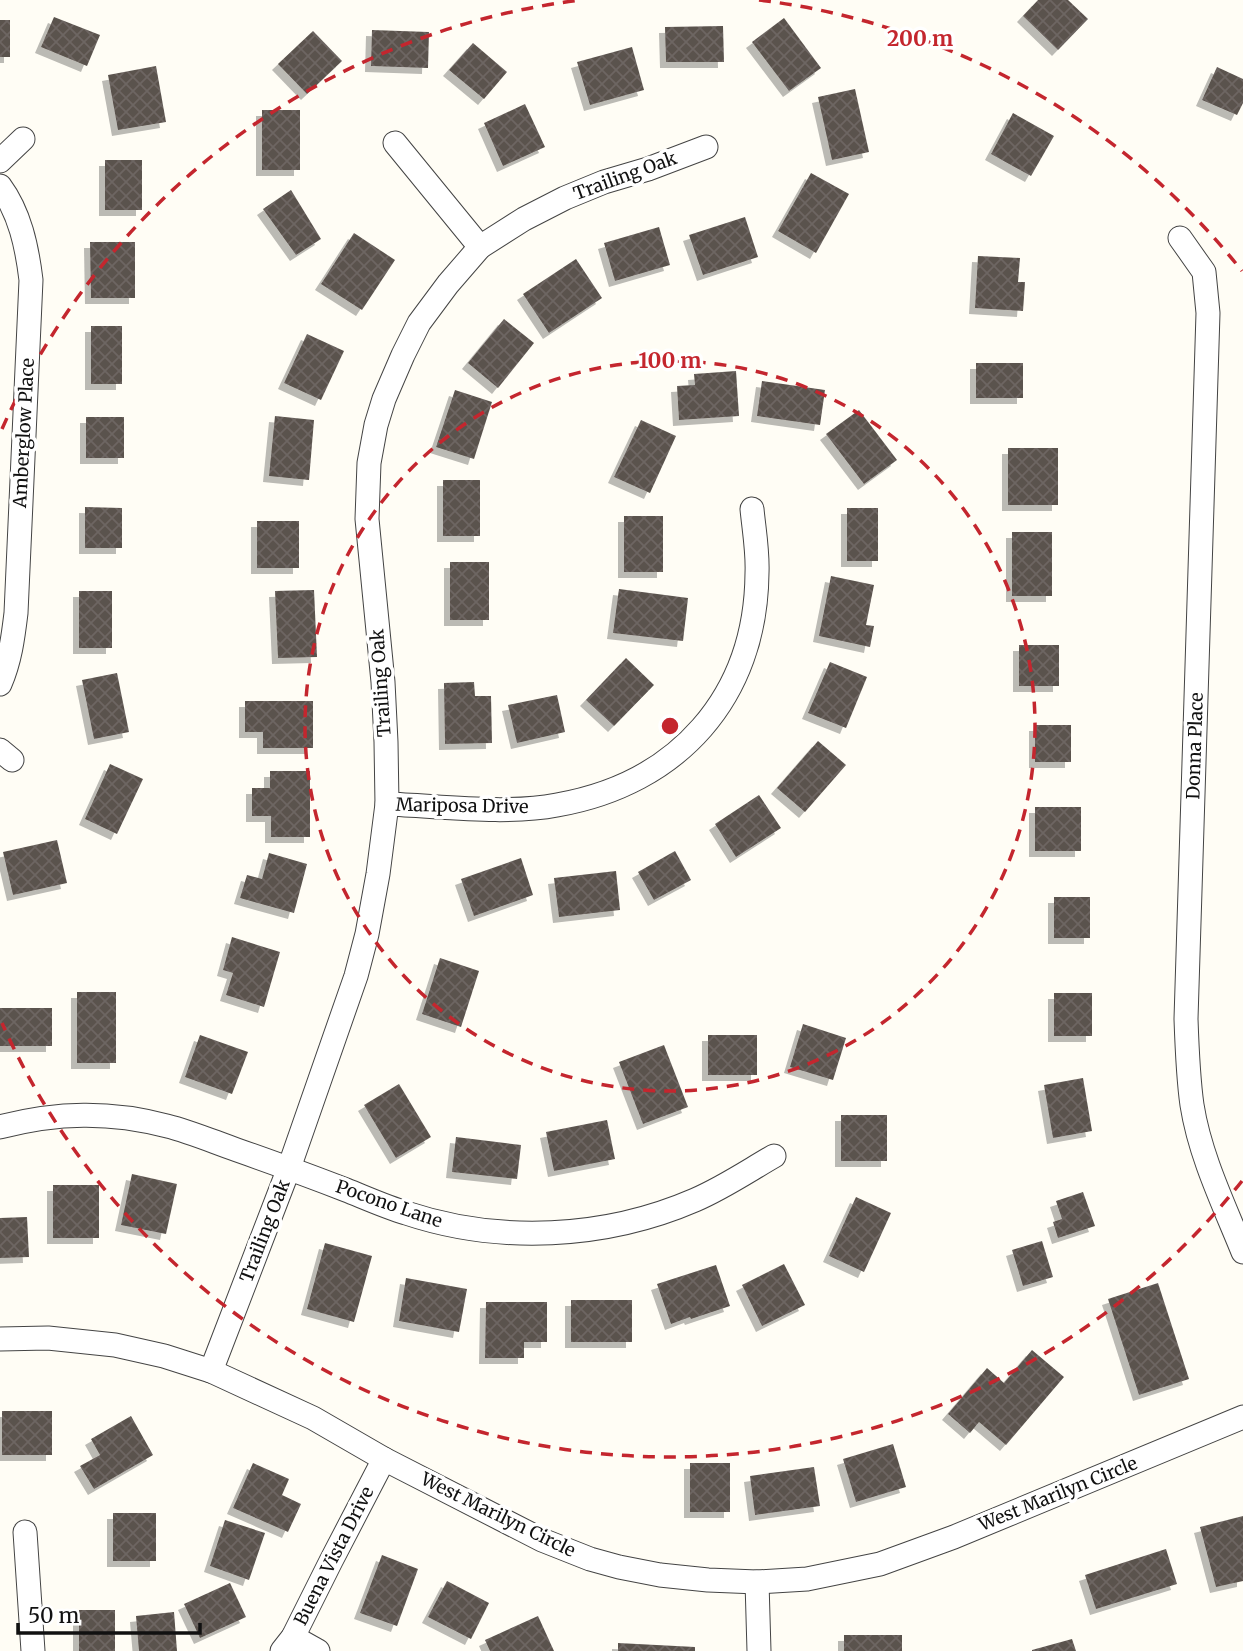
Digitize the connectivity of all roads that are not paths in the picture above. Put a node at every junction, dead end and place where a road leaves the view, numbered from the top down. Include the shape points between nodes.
1 (23, 139) dead end
2 (395, 143) dead end
3 (706, 147) dead end
4 (0, 161) edge
5 (0, 186) edge
6 (1180, 237) dead end
7 (480, 247) junction
8 (752, 509) dead end
9 (0, 684) edge
10 (387, 804) junction
11 (0, 1127) edge
12 (774, 1156) dead end
13 (289, 1168) junction
14 (1243, 1252) edge
15 (0, 1339) edge
16 (211, 1371) junction
17 (1243, 1417) edge
18 (384, 1459) junction
19 (25, 1532) dead end
20 (757, 1582) junction
21 (288, 1644) edge
22 (33, 1651) edge
23 (318, 1651) edge
24 (759, 1651) edge

1 - 4 street
2 - 7 street
3 - 7 street, Trailing Oak via 565,198
5 - 9 street, Amberglow Place via 18,219 31,281 16,613
6 - 14 street, Donna Place via 1205,272 1208,313 1186,1005 1188,1073 1205,1160
7 - 10 street, Trailing Oak via 433,303 402,355 376,425 369,463 367,519 383,682
8 - 10 street, Mariposa Drive via 757,572 747,648 719,706 666,762 631,782 556,806 513,810
10 - 13 street, Trailing Oak via 378,874 356,976
11 - 13 street, Pocono Lane via 51,1116 128,1118 169,1126
12 - 13 street, Pocono Lane via 696,1200 652,1216 562,1232 462,1227 406,1213
13 - 16 street, Trailing Oak
15 - 16 street, West Marilyn Circle via 115,1345
16 - 18 street, West Marilyn Circle via 313,1418
17 - 20 street, West Marilyn Circle via 880,1564
18 - 20 street, West Marilyn Circle via 542,1540 590,1559 660,1575
18 - 21 street, Buena Vista Drive
19 - 22 street
20 - 24 street
21 - 23 street

